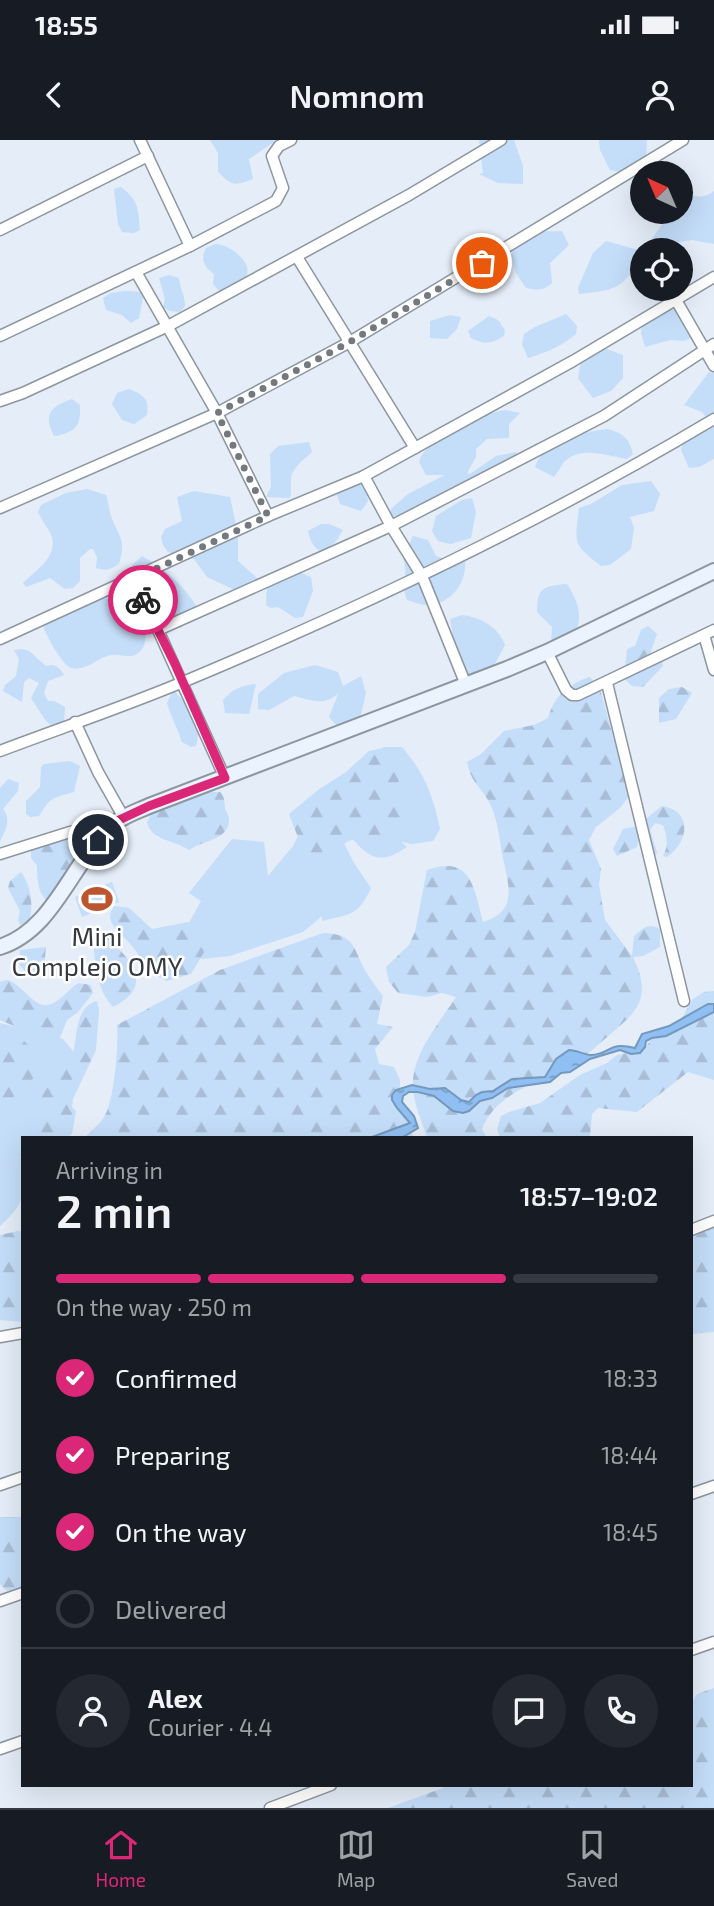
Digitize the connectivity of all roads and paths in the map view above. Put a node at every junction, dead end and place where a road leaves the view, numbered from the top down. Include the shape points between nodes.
1 (140, 140) edge
2 (291, 140) edge
3 (501, 140) edge
4 (683, 140) edge
5 (148, 156) junction
6 (0, 230) edge
7 (191, 246) junction
8 (297, 257) junction
9 (136, 272) junction
10 (714, 276) edge
11 (693, 289) edge
12 (674, 301) edge
13 (677, 301) edge
14 (169, 326) junction
15 (0, 336) edge
16 (348, 343) junction
17 (709, 347) edge
18 (714, 366) edge
19 (0, 401) edge
20 (217, 413) junction
21 (714, 419) edge
22 (415, 448) junction
23 (364, 476) junction
24 (0, 508) edge
25 (268, 516) junction
26 (391, 526) junction
27 (714, 571) edge
28 (422, 576) junction
29 (132, 580) junction
30 (158, 630) junction
31 (709, 632) edge
32 (0, 639) edge
33 (547, 652) junction
34 (714, 670) edge
35 (183, 682) junction
36 (607, 683) junction
37 (466, 685) junction
38 (75, 722) junction
39 (0, 751) edge
40 (225, 778) junction
41 (120, 819) junction
42 (0, 855) edge
43 (0, 947) edge
44 (684, 1001) dead end
45 (714, 1221) edge
46 (693, 1229) edge
47 (21, 1333) edge
48 (0, 1337) edge
49 (21, 1478) edge
50 (0, 1485) edge
51 (714, 1486) edge
52 (693, 1493) edge
53 (21, 1594) edge
54 (0, 1601) edge
55 (714, 1642) edge
56 (693, 1649) edge
57 (21, 1742) edge
58 (0, 1749) edge
59 (326, 1787) edge
60 (270, 1808) edge

1 - 5 street
2 - 7 street via 272,156 283,188 276,201
3 - 8 street
4 - 16 street
5 - 6 street
5 - 7 street
7 - 9 street
8 - 14 street
8 - 16 street
9 - 14 street
9 - 15 street
10 - 11 street
12 - 22 street
13 - 17 street
14 - 19 street
14 - 20 street
16 - 20 street
16 - 22 street
17 - 18 street
17 - 26 street via 604,416
20 - 24 street
20 - 25 street
21 - 28 street via 636,466
22 - 23 street
23 - 25 street
23 - 26 street
25 - 29 street
26 - 28 street
26 - 30 street
27 - 33 main road
28 - 35 street
28 - 37 street
29 - 30 street
29 - 32 street
30 - 35 street
31 - 34 street
31 - 36 street
33 - 36 street via 569,694
33 - 37 main road
35 - 38 street
35 - 40 street
36 - 44 street
37 - 40 main road
38 - 39 street
38 - 41 street
40 - 41 main road
41 - 42 street
41 - 43 main road via 89,852 34,927
45 - 46 street
47 - 48 street
49 - 50 street
51 - 52 street
53 - 54 street
55 - 56 street
57 - 58 street
59 - 60 street

